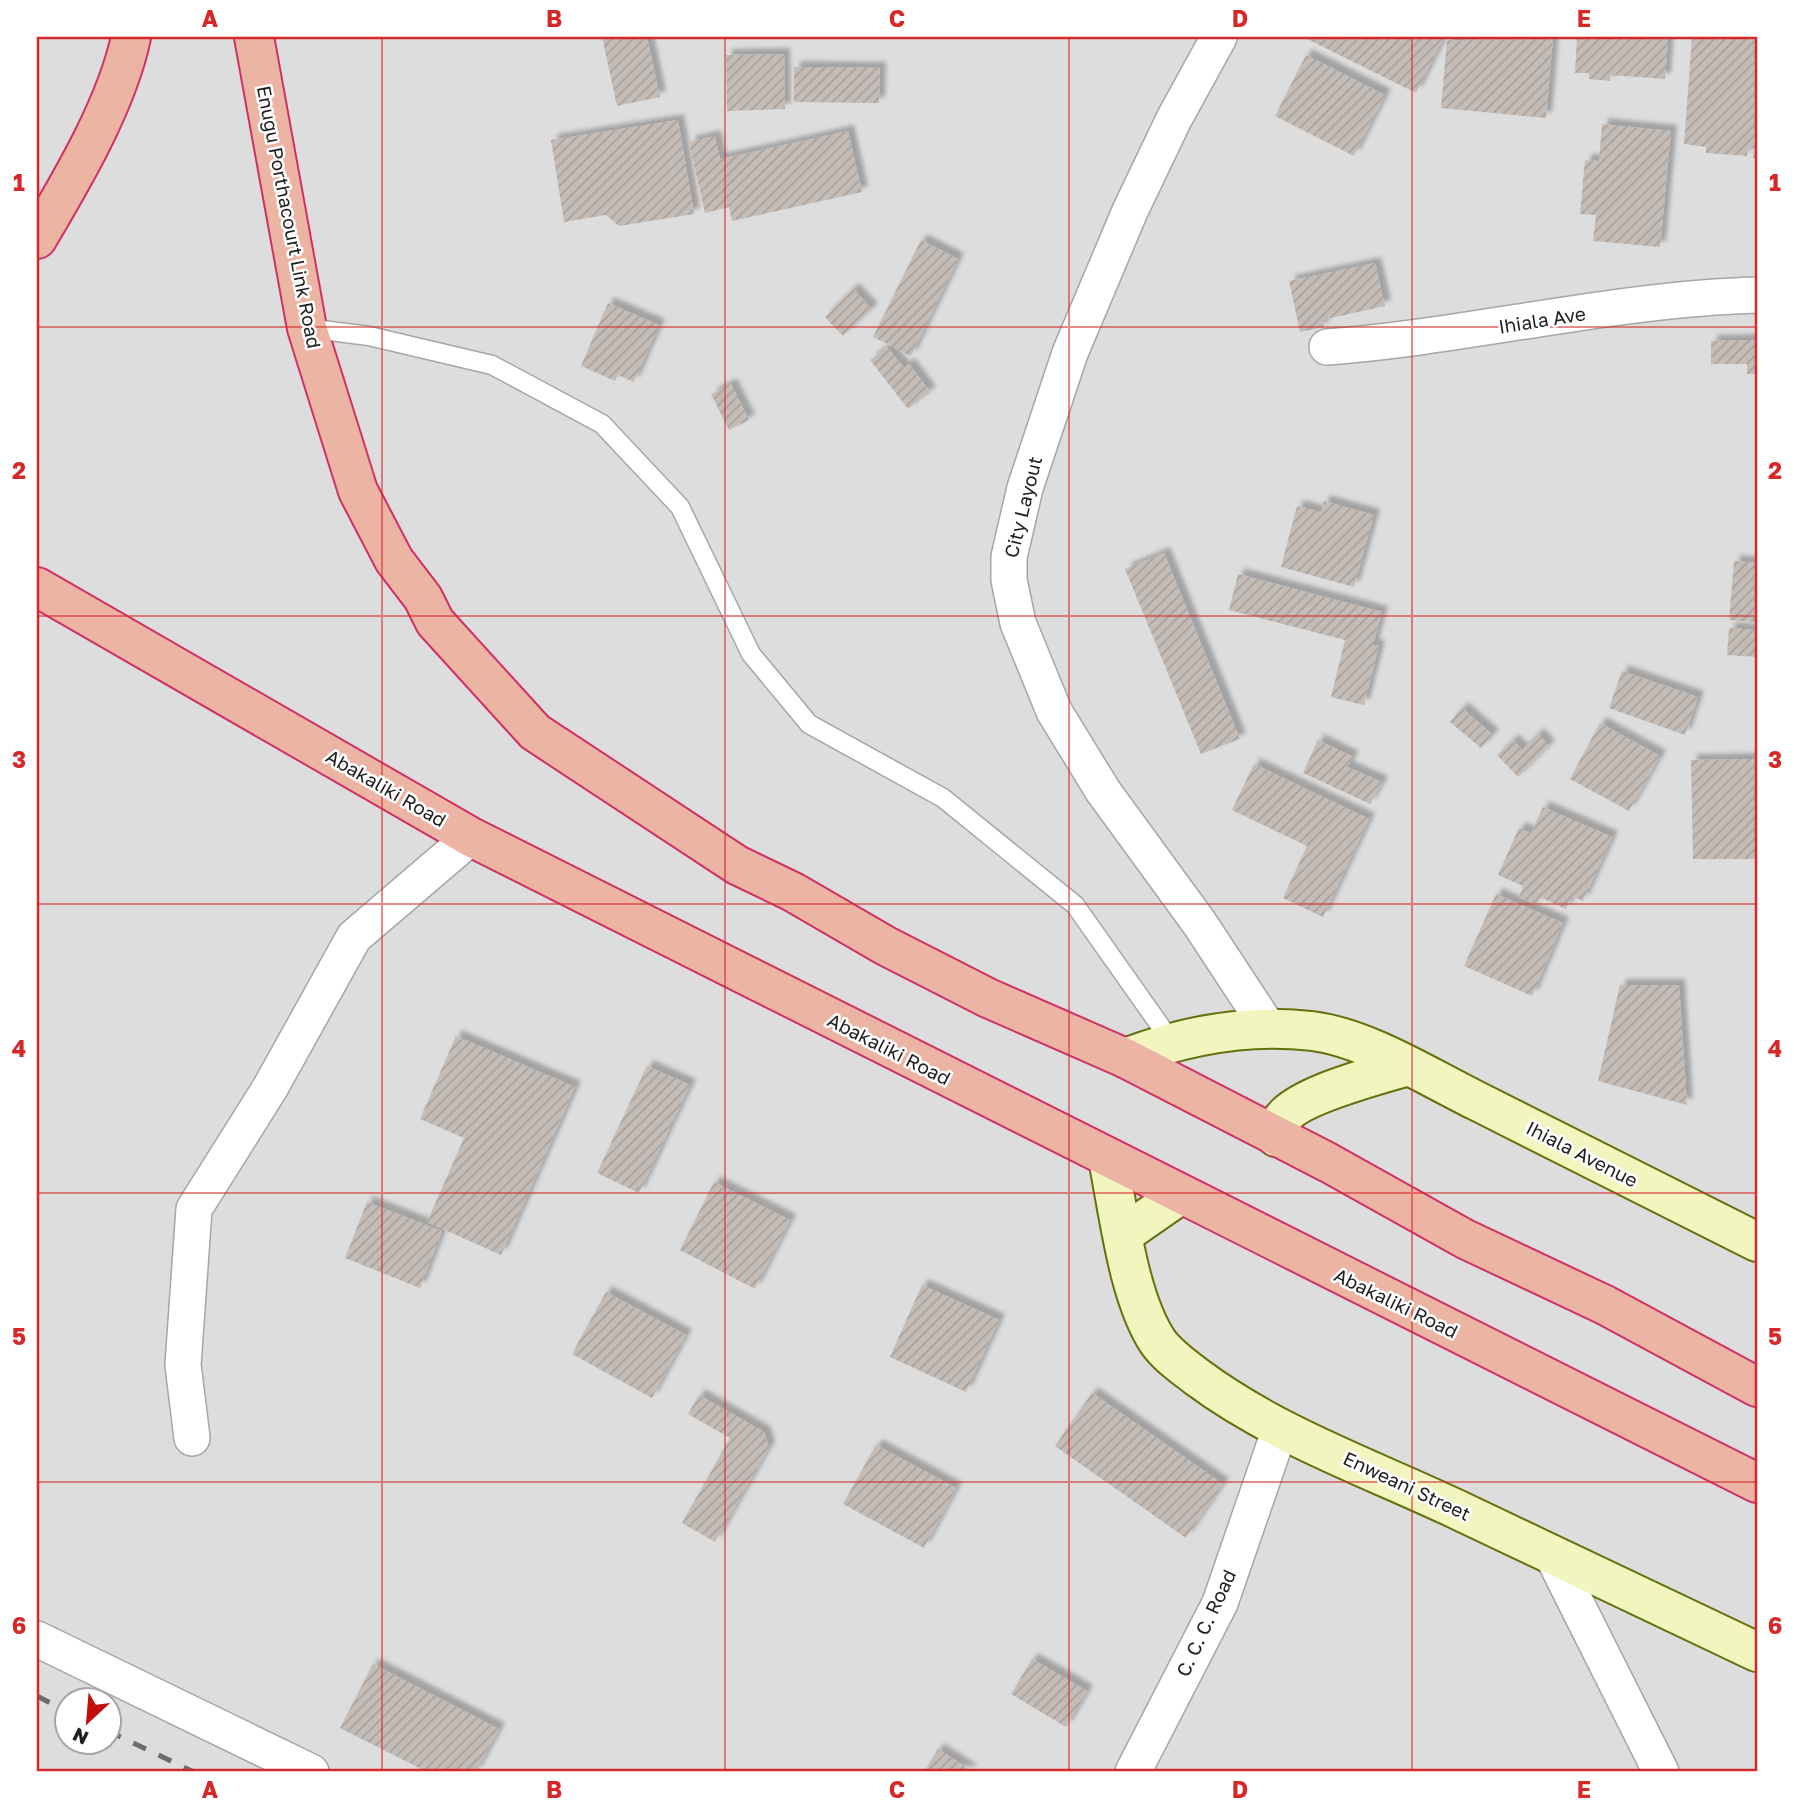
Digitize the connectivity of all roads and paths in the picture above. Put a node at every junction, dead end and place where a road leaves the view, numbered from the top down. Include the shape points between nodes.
1 (131, 37) edge
2 (254, 37) edge
3 (1219, 37) edge
4 (37, 239) edge
5 (1757, 295) edge
6 (307, 328) junction
7 (1327, 346) dead end
8 (37, 587) edge
9 (471, 837) junction
10 (1267, 1026) junction
11 (1171, 1041) junction
12 (1125, 1058) junction
13 (1408, 1066) junction
14 (1276, 1137) junction
15 (1108, 1159) junction
16 (1180, 1195) junction
17 (1124, 1234) junction
18 (1757, 1242) edge
19 (1757, 1387) edge
20 (1280, 1429) junction
21 (192, 1438) dead end
22 (1757, 1483) edge
23 (1551, 1553) junction
24 (37, 1639) edge
25 (1757, 1652) edge
26 (311, 1772) edge
27 (1133, 1772) edge
28 (1661, 1772) edge

1 - 4 highway via 126,63 72,181
2 - 6 highway, Enugu Porthacourt Link Road
3 - 10 street, City Layout via 1130,211 1070,353 1025,488 1009,557 1009,580 1018,623 1054,711 1102,790 1200,924
5 - 7 street, Ihiala Ave via 1697,297 1404,341
6 - 11 lane via 369,336 492,365 602,424 680,507 751,654 809,724 943,798 1075,905
6 - 12 highway, Enugu Porthacourt Link Road via 358,491 394,560 435,622 535,732 737,865 988,998
8 - 9 highway, Abakaliki Road
9 - 15 highway, Abakaliki Road
9 - 21 street via 354,937 270,1088 194,1209 183,1365
10 - 11 main road, Ihiala Avenue
10 - 13 main road, Ihiala Avenue via 1345,1039
11 - 12 main road, Ihiala Avenue
12 - 14 highway
13 - 14 main road via 1360,1079 1302,1105 1282,1119
13 - 18 main road, Ihiala Avenue
14 - 19 highway
15 - 16 highway, Abakaliki Road
15 - 17 main road, Enweani Street
16 - 17 main road
16 - 22 highway, Abakaliki Road
17 - 20 main road, Enweani Street via 1135,1292 1160,1345 1221,1395
20 - 23 main road, Enweani Street
20 - 27 street, C. C. C. Road via 1220,1603
23 - 25 main road, Enweani Street
23 - 28 street
24 - 26 street

